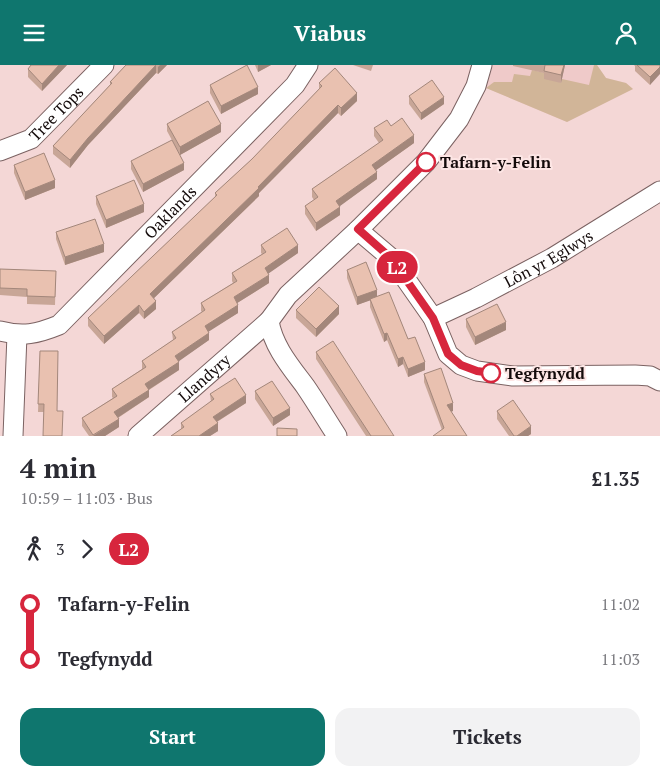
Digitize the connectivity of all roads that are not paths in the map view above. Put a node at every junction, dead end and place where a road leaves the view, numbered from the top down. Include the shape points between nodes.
1 (104, 65) edge
2 (308, 65) edge
3 (482, 65) edge
4 (0, 151) edge
5 (660, 191) edge
6 (358, 229) junction
7 (433, 318) junction
8 (269, 321) junction
9 (9, 333) edge
10 (660, 381) edge
11 (13, 436) edge
12 (138, 436) edge
13 (337, 436) edge

1 - 4 street, Tree Tops via 32,139
2 - 9 street, Oaklands via 296,85 59,325 40,333
3 - 6 street, Llandyry via 476,86 459,119 426,162
5 - 7 street, Lôn yr Eglwys via 552,258
6 - 7 street via 391,258
6 - 8 street, Llandyry via 288,295
7 - 10 street via 448,354 461,365 477,371 513,376 635,375 650,376
8 - 12 street, Llandyry
8 - 13 street via 271,333 287,363
9 - 11 street, Oaklands

